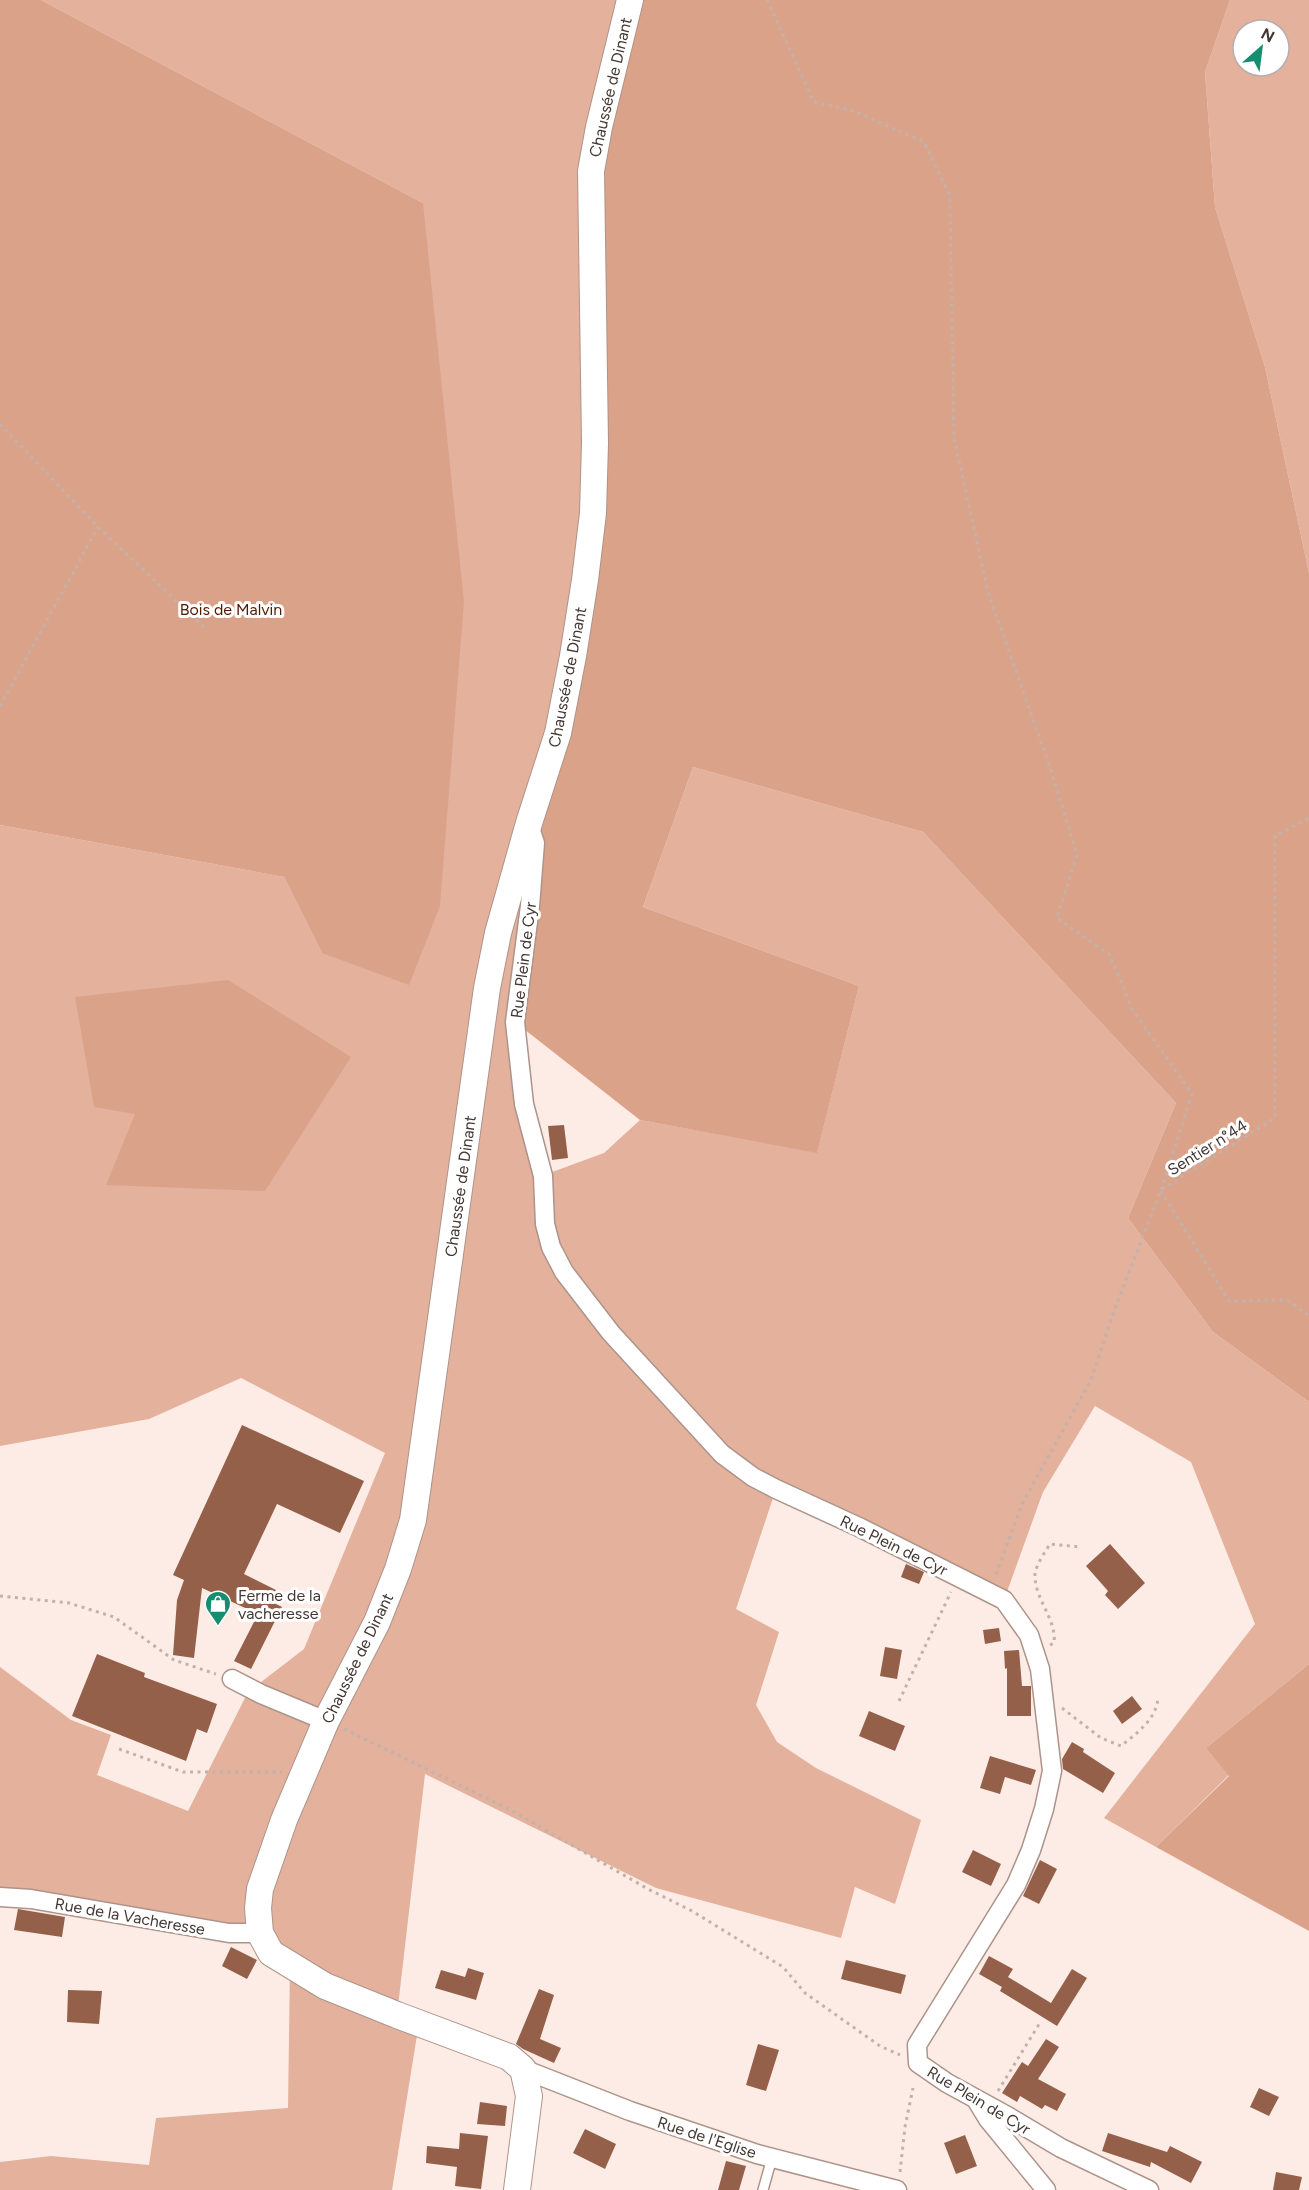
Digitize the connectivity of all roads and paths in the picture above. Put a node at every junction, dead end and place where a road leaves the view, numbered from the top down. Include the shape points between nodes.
1 (630, 0) edge
2 (767, 0) edge
3 (0, 424) edge
4 (98, 527) junction
5 (207, 630) dead end
6 (0, 706) edge
7 (1309, 818) edge
8 (529, 823) junction
9 (1161, 1190) junction
10 (1309, 1316) edge
11 (1081, 1546) dead end
12 (958, 1577) junction
13 (990, 1593) junction
14 (0, 1596) edge
15 (1035, 1655) junction
16 (232, 1679) joint
17 (1158, 1697) dead end
18 (899, 1701) dead end
19 (1043, 1702) junction
20 (326, 1721) junction
21 (119, 1749) dead end
22 (304, 1772) junction
23 (0, 1897) edge
24 (260, 1933) junction
25 (1041, 2021) dead end
26 (918, 2063) junction
27 (523, 2069) junction
28 (913, 2088) dead end
29 (982, 2102) junction
30 (772, 2158) junction
31 (898, 2185) edge
32 (517, 2190) edge
33 (763, 2190) edge
34 (1046, 2190) edge
35 (1149, 2190) edge

1 - 8 main road, Chaussée de Dinant via 591,171 595,443 593,513 585,580 558,733
2 - 9 path via 814,102 854,111 924,142 950,196 954,438 988,592 1077,855 1057,918 1110,955 1132,1009 1192,1094
3 - 4 path
4 - 5 path
4 - 6 path
7 - 9 path, Sentier n°44 via 1275,836 1275,1118
8 - 12 street, Rue Plein de Cyr via 535,843 515,1022 524,1104 543,1176 545,1224 564,1272 611,1333 722,1454 760,1481
8 - 20 main road, Chaussée de Dinant via 487,988 413,1520 377,1622
9 - 10 path via 1229,1301 1287,1300
9 - 13 path, Sentier n°44 via 1091,1380 1023,1502
11 - 15 path via 1050,1544 1035,1572 1040,1601 1055,1633 1054,1643
12 - 13 street, Rue Plein de Cyr
12 - 18 path
13 - 15 street, Rue Plein de Cyr via 1004,1600 1016,1615 1029,1635
14 - 16 path via 69,1603 114,1617 174,1660
15 - 19 street, Rue Plein de Cyr
16 - 20 street
17 - 19 path via 1158,1706 1142,1730 1121,1746 1101,1738 1065,1709
19 - 26 street, Rue Plein de Cyr via 1052,1772 1031,1850 1016,1885 917,2045
20 - 22 main road, Chaussée de Dinant
20 - 26 path via 509,1809 692,1911 783,1967 805,1993 880,2046
21 - 22 path via 183,1772
22 - 24 main road, Chaussée de Dinant via 260,1889
23 - 24 street, Rue de la Vacheresse via 229,1933
24 - 27 main road via 271,1953 325,1986 509,2057
25 - 29 path
26 - 29 street, Rue Plein de Cyr
27 - 30 street, Rue de l'Eglise via 630,2111
27 - 32 main road via 529,2096
28 - 31 path
29 - 34 street via 988,2119
29 - 35 street, Rue Plein de Cyr via 1061,2148
30 - 31 street, Rue de l'Eglise
30 - 33 lane

